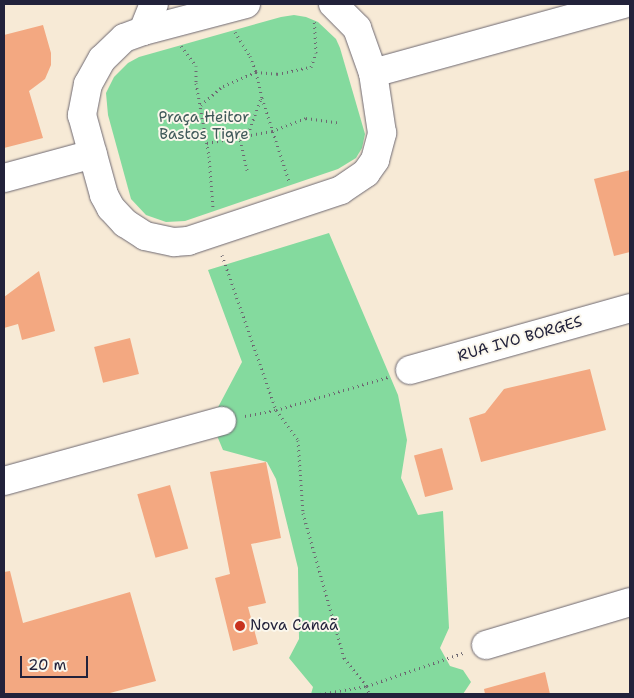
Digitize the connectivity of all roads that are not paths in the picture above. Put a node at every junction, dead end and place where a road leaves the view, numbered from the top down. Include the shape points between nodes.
1 (624, 4) edge
2 (234, 7) edge
3 (323, 12) edge
4 (162, 14) edge
5 (373, 73) junction
6 (93, 154) junction
7 (4, 178) edge
8 (630, 308) edge
9 (410, 370) road end
10 (222, 421) road end
11 (4, 481) edge
12 (630, 602) edge
13 (486, 645) road end

1 - 5 street
2 - 4 street
3 - 5 street via 357,28
4 - 6 street via 143,31 124,38 94,70 82,115
5 - 6 street via 382,133 375,160 366,173 342,190 188,241 174,242 145,236 116,215 104,195
6 - 7 street
8 - 9 street, RUA IVO BORGES
10 - 11 street
12 - 13 street

